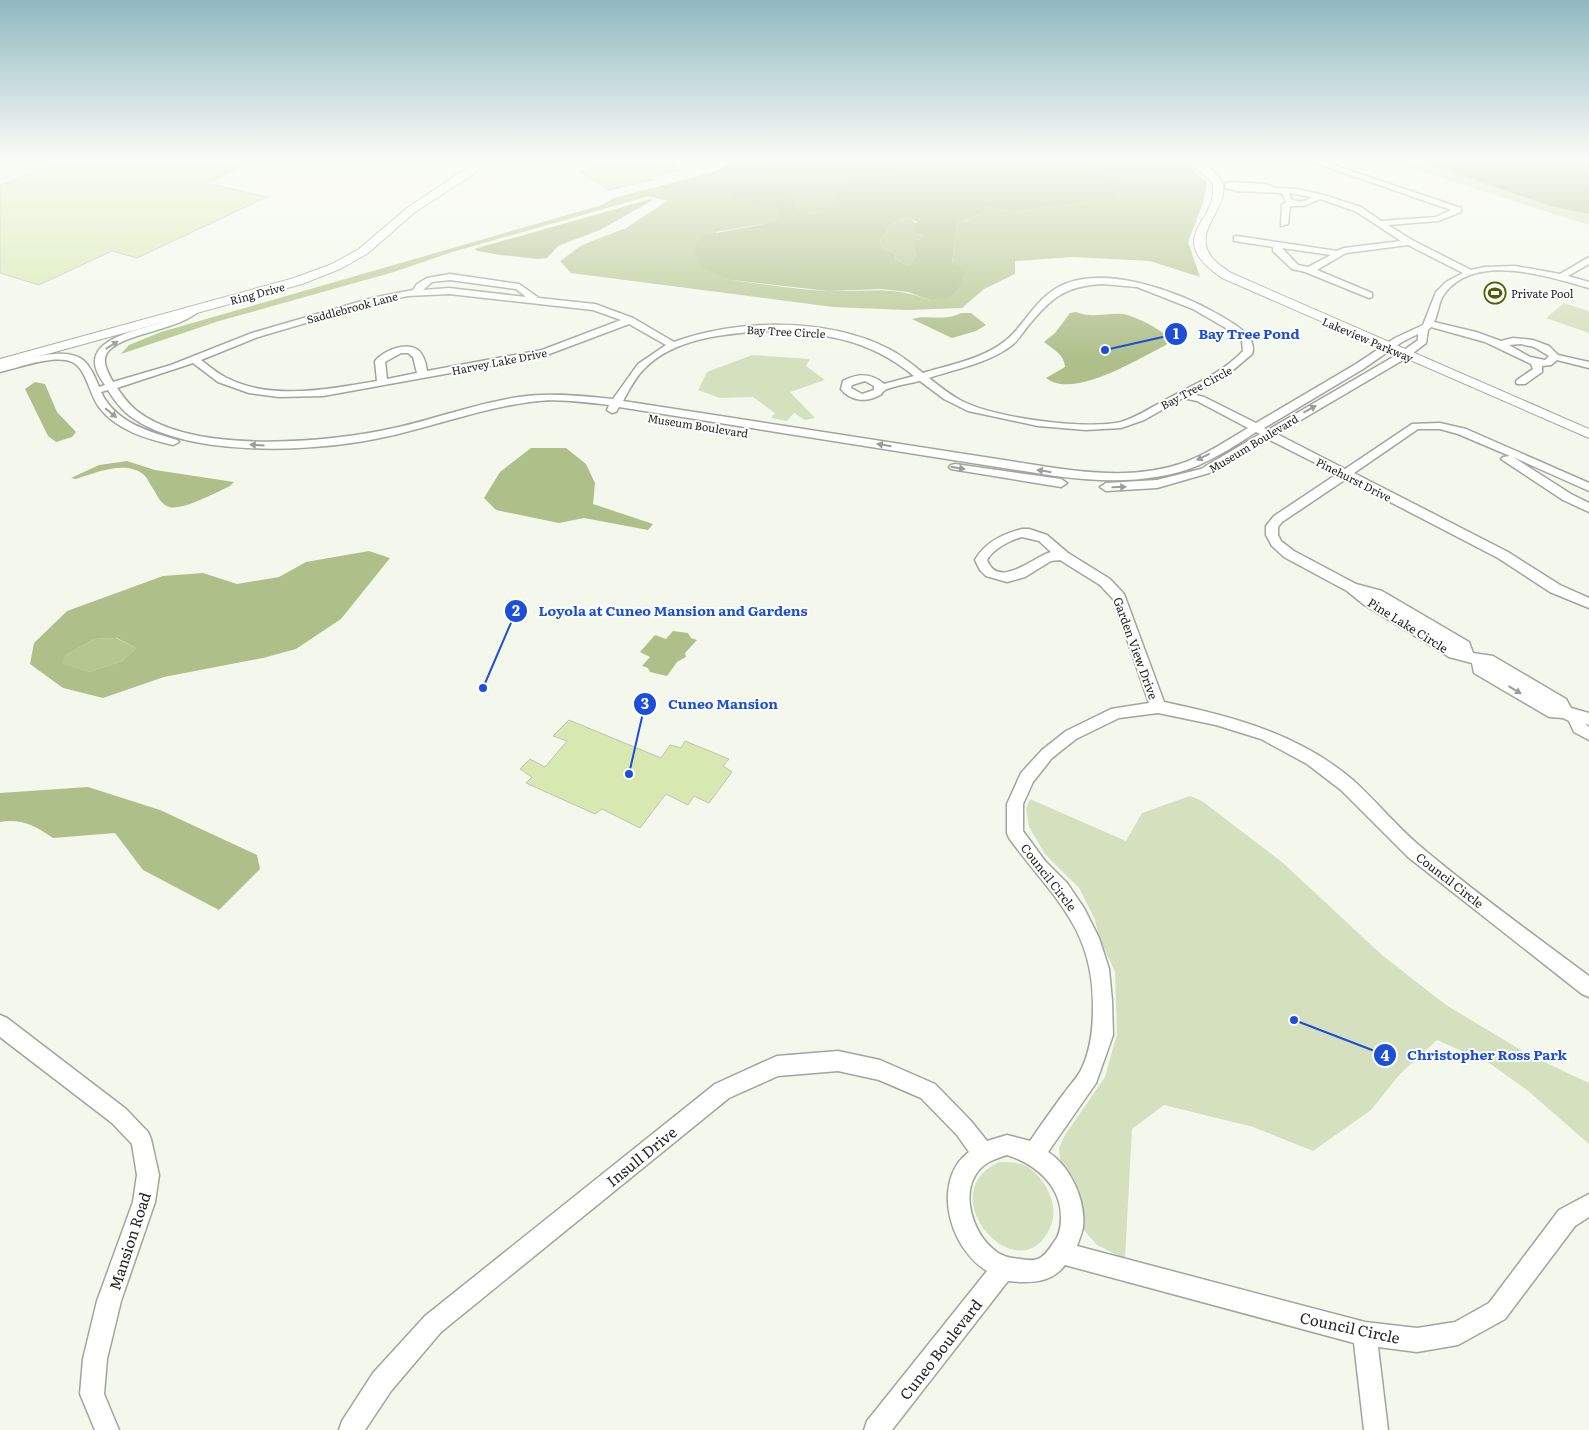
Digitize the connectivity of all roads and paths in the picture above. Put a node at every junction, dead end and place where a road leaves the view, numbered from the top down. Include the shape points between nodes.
1 (390, 227) edge
2 (1205, 227) edge
3 (1384, 227) edge
4 (1237, 239) dead end
5 (1409, 242) junction
6 (1279, 246) junction
7 (1337, 254) junction
8 (1589, 260) edge
9 (1308, 270) junction
10 (1470, 273) junction
11 (1562, 276) junction
12 (1589, 284) edge
13 (1369, 295) dead end
14 (195, 310) junction
15 (630, 320) junction
16 (1426, 327) junction
17 (1500, 344) junction
18 (672, 345) junction
19 (1388, 348) junction
20 (1404, 355) junction
21 (1555, 357) junction
22 (194, 359) junction
23 (0, 363) edge
24 (1536, 363) junction
25 (1589, 365) edge
26 (0, 370) edge
27 (423, 376) junction
28 (922, 376) junction
29 (1522, 382) dead end
30 (382, 383) junction
31 (111, 386) junction
32 (880, 388) dead end
33 (94, 391) junction
34 (1182, 395) junction
35 (613, 407) junction
36 (1250, 431) junction
37 (1589, 434) edge
38 (1264, 437) junction
39 (1485, 441) junction
40 (1340, 477) junction
41 (1589, 487) edge
42 (1589, 508) edge
43 (1063, 556) junction
44 (1589, 603) edge
45 (1158, 707) junction
46 (1576, 716) edge
47 (1589, 734) edge
48 (1589, 988) edge
49 (0, 1025) edge
50 (982, 1152) junction
51 (1034, 1153) junction
52 (1589, 1205) edge
53 (1062, 1253) junction
54 (1003, 1268) junction
55 (1365, 1334) junction
56 (107, 1430) edge
57 (351, 1430) edge
58 (876, 1430) edge
59 (1376, 1430) edge

1 - 14 street, Ring Drive via 345,262 298,281
2 - 19 street, Lakeview Parkway via 1200,245 1218,270 1244,286
3 - 5 street
4 - 6 street
5 - 7 street
5 - 10 street
6 - 7 street
6 - 9 street via 1276,249 1292,265
7 - 9 street
8 - 11 street
9 - 13 street
10 - 11 street via 1516,268
10 - 16 street via 1450,283 1440,293
11 - 12 street
14 - 23 street, Ring Drive
31 -> 14 street, Museum Boulevard via 100,364 103,351 124,338 158,328
15 - 18 street, Saddlebrook Lane
15 - 22 street, Saddlebrook Lane via 595,307 449,291 417,292 375,300 266,331
15 - 27 street, Harvey Lake Drive via 550,351
16 - 17 street via 1466,332
16 - 19 street, Museum Boulevard
16 - 20 street, Museum Boulevard via 1423,341
17 - 21 street via 1508,341 1530,343 1549,350
17 - 24 street via 1513,354
18 - 28 street, Bay Tree Circle via 714,332 748,328 822,332 862,341 883,350
18 - 35 street, Bay Tree Circle via 638,370
19 - 20 street, Lakeview Parkway
19 - 36 street, Museum Boulevard
20 - 37 street, Lakeview Parkway
38 -> 20 street, Museum Boulevard
21 - 24 street via 1547,363
21 - 25 street
22 - 30 street, Harvey Lake Drive via 222,379 255,390 283,394 318,393
22 - 31 street, Saddlebrook Lane
24 - 29 street via 1538,370
26 - 33 street, Museum Boulevard via 40,360 78,360 86,370
27 - 30 street, Harvey Lake Drive
27 - 30 street via 418,356 404,350 380,360
28 - 32 street
28 - 34 street, Bay Tree Circle via 957,402 974,410 1074,426 1122,425
28 - 34 street, Bay Tree Circle via 981,358 1005,346 1054,292 1081,284 1115,283 1158,291 1219,318 1246,341 1248,352 1237,365
31 - 33 street, Saddlebrook Lane
35 -> 31 street, Museum Boulevard via 568,398 534,398 355,439 260,446 192,438 168,431 136,416 121,403
33 -> 35 street, Museum Boulevard via 104,407 135,430 193,448 264,455 300,454 376,444 528,407
34 - 36 street, Pinehurst Drive via 1200,399
36 -> 35 street, Museum Boulevard via 1218,450 1172,470 1140,475 1082,476
35 -> 38 street, Museum Boulevard via 1019,478 1084,486 1173,482 1205,471
36 - 38 street, Pinehurst Drive
38 - 40 street, Pinehurst Drive
39 - 40 street, Pine Lake Circle via 1440,426 1416,426
39 - 41 street, Pine Lake Circle
39 - 42 street, Pine Lake Circle via 1502,456
40 - 44 street, Pinehurst Drive via 1495,560 1521,569 1566,595
40 - 46 street, Pine Lake Circle via 1278,519 1272,526 1276,543 1454,654 1472,657 1479,669 1554,714
43 - 43 street, Garden View Drive via 1044,559 1020,575 1006,577 991,574 981,560 986,551 1022,533 1043,538
43 - 45 street, Garden View Drive via 1105,582 1119,596
45 - 48 street, Council Circle via 1216,719 1266,736 1313,760 1347,785 1414,852
45 - 51 street, Council Circle via 1116,713 1072,735 1047,754 1027,778 1016,804 1015,832 1039,866 1061,889 1090,938 1100,969 1103,1000 1103,1034 1089,1076
46 - 47 street, Pine Lake Circle via 1578,728
49 - 56 street, Mansion Road via 119,1116 141,1139 148,1175 144,1202 110,1300 95,1359 92,1394
50 - 51 street via 1007,1145
50 - 54 street via 970,1162 962,1176 958,1193 959,1211 974,1246
50 - 57 street, Insull Drive via 928,1091 880,1070 838,1061 777,1066 722,1091 433,1324 382,1382
51 - 53 street via 1049,1164 1069,1198 1070,1237
52 - 55 street, Council Circle via 1568,1218 1497,1311 1458,1333 1425,1339
53 - 54 street via 1050,1265 1036,1271 1020,1273
53 - 55 street, Council Circle
54 - 58 street, Cuneo Boulevard
55 - 59 street

